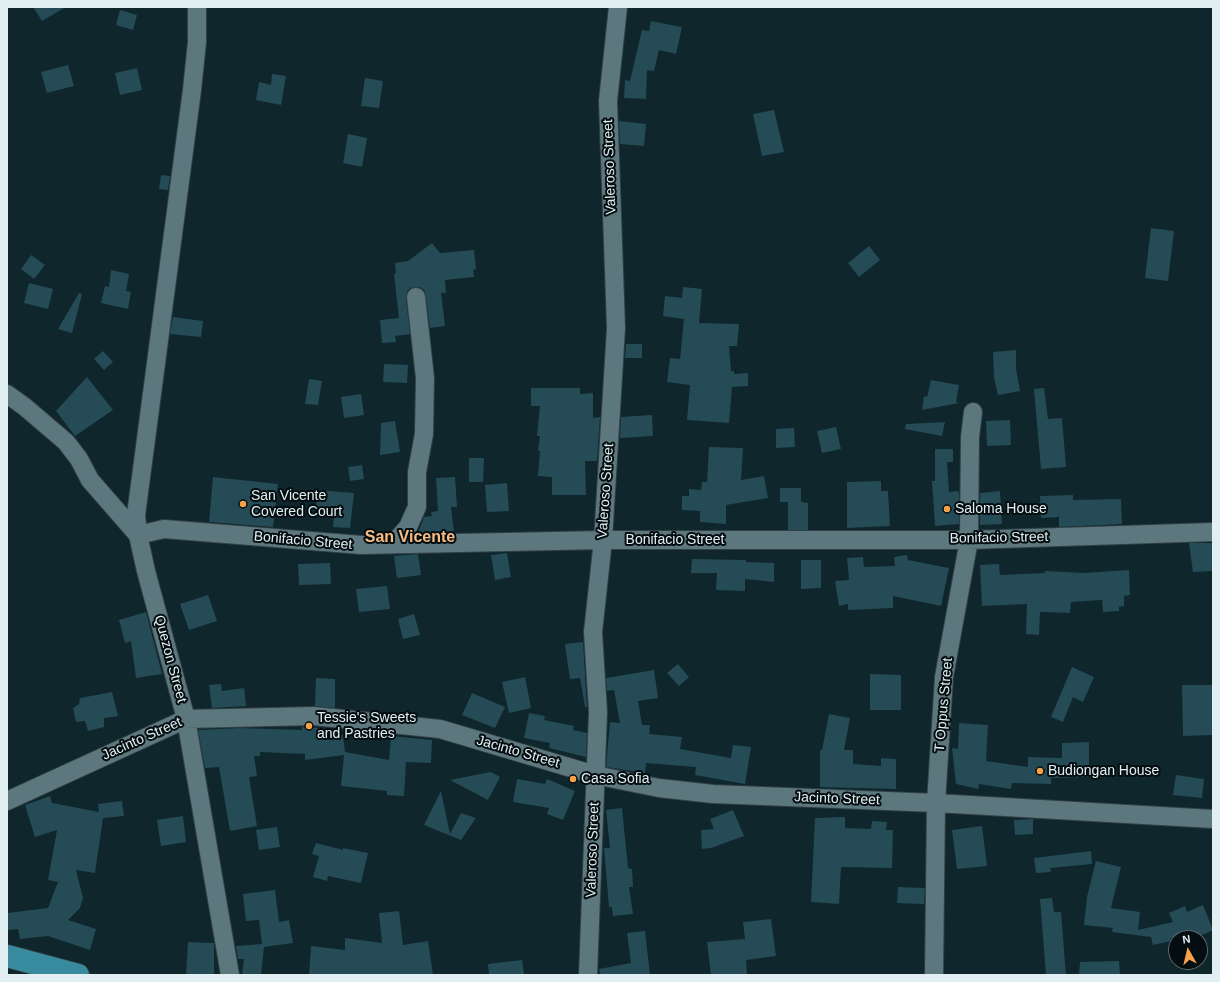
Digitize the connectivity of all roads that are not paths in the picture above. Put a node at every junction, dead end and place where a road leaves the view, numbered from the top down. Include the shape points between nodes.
1 (197, 7) edge
2 (618, 7) edge
3 (416, 297) dead end
4 (7, 394) edge
5 (973, 412) dead end
6 (1213, 532) edge
7 (138, 535) junction
8 (603, 540) junction
9 (969, 540) junction
10 (393, 544) junction
11 (186, 719) junction
12 (595, 775) junction
13 (7, 801) edge
14 (936, 803) junction
15 (1213, 819) edge
16 (7, 956) edge
17 (78, 975) edge
18 (230, 975) edge
19 (588, 975) edge
20 (934, 975) edge

1 - 7 street via 197,42 192,90 136,515
2 - 8 street, Valeroso Street via 608,101 616,328
3 - 10 street via 424,378 424,434 417,472 417,507 408,527
4 - 7 street, Quezon Street via 66,442 90,480
5 - 9 street, T Oppus Street via 970,437
6 - 9 street, Bonifacio Street
7 - 10 street, Bonifacio Street via 164,529 361,545
7 - 11 street, Quezon Street
8 - 9 street, Bonifacio Street
8 - 10 street, Bonifacio Street
8 - 12 street, Valeroso Street via 593,632 598,712
9 - 14 street, T Oppus Street via 944,677
11 - 12 street, Jacinto Street via 314,716 440,729
11 - 13 street, Jacinto Street
11 - 18 street, Quezon Street
12 - 14 street, Jacinto Street via 659,788 713,794
12 - 19 street, Valeroso Street
14 - 15 street, Jacinto Street
14 - 20 street, T Oppus Street
16 - 17 main road

